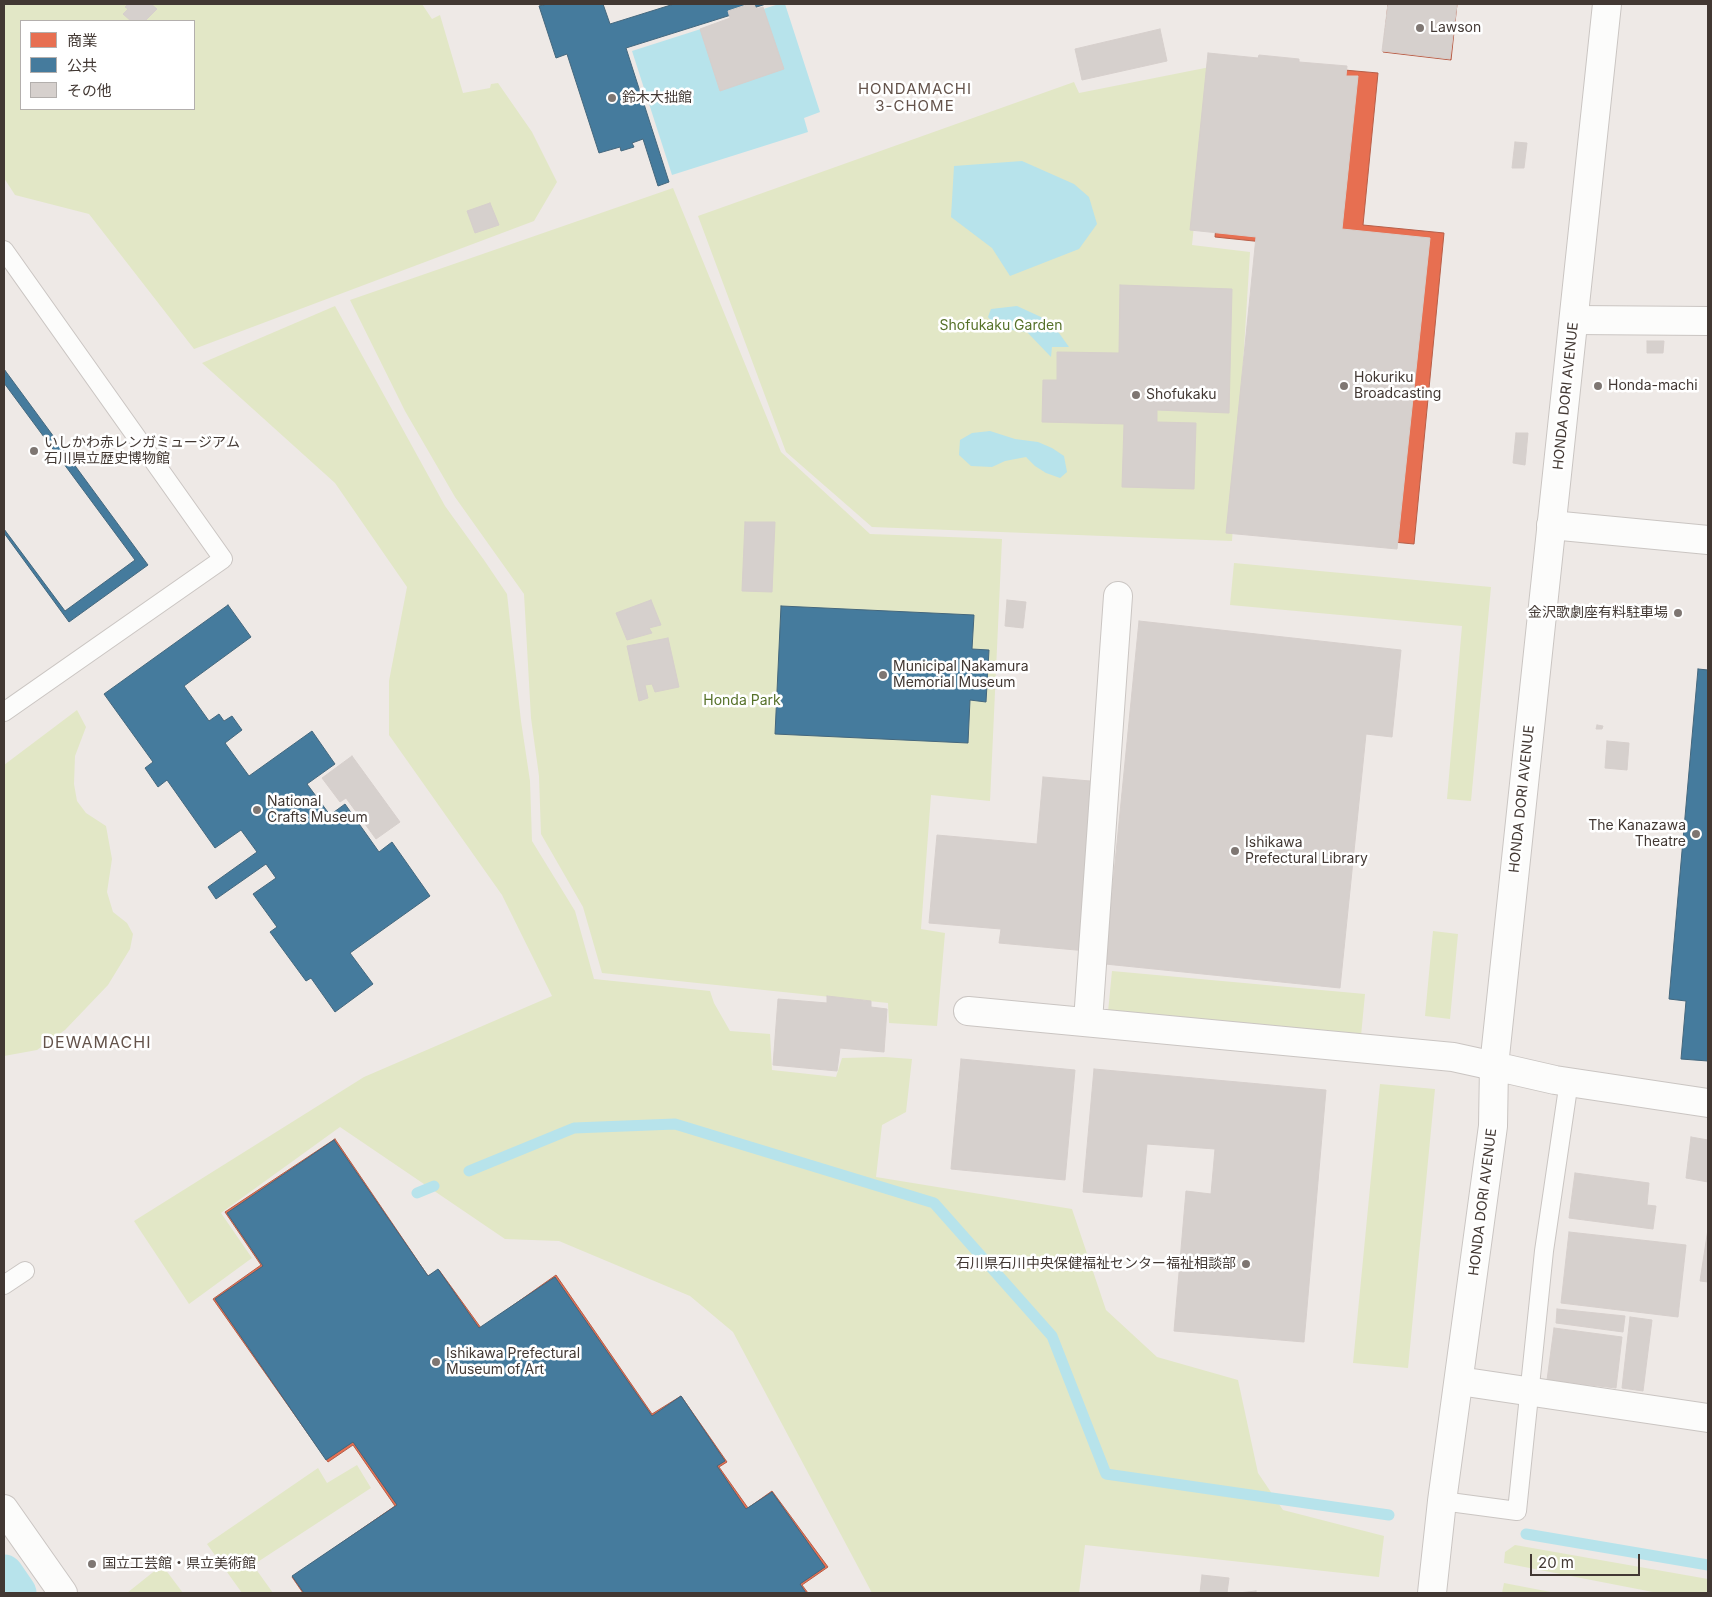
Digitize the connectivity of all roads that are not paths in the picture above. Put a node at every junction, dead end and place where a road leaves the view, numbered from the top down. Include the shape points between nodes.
1 (1607, 4) edge
2 (4, 250) edge
3 (1574, 320) junction
4 (1708, 321) edge
5 (1551, 525) junction
6 (1708, 540) edge
7 (1118, 596) dead end
8 (4, 712) edge
9 (968, 1011) dead end
10 (1088, 1021) junction
11 (1494, 1066) junction
12 (1569, 1081) junction
13 (1708, 1103) edge
14 (24, 1271) dead end
15 (4, 1285) edge
16 (1459, 1381) junction
17 (1529, 1391) junction
18 (1708, 1418) edge
19 (1442, 1501) junction
20 (4, 1509) edge
21 (63, 1593) edge
22 (1432, 1593) edge

1 - 3 street, HONDA DORI AVENUE
2 - 8 lane via 223,559
3 - 4 street
3 - 5 street, HONDA DORI AVENUE
5 - 6 street
5 - 11 street, HONDA DORI AVENUE
7 - 10 street
9 - 10 street
10 - 11 street via 1453,1057
11 - 12 street
11 - 16 street, HONDA DORI AVENUE via 1494,1126
12 - 13 street
12 - 17 lane via 1544,1251
14 - 15 lane
16 - 17 street
16 - 19 street, HONDA DORI AVENUE
17 - 18 street
17 - 19 lane via 1517,1511
19 - 22 street, HONDA DORI AVENUE
20 - 21 street

